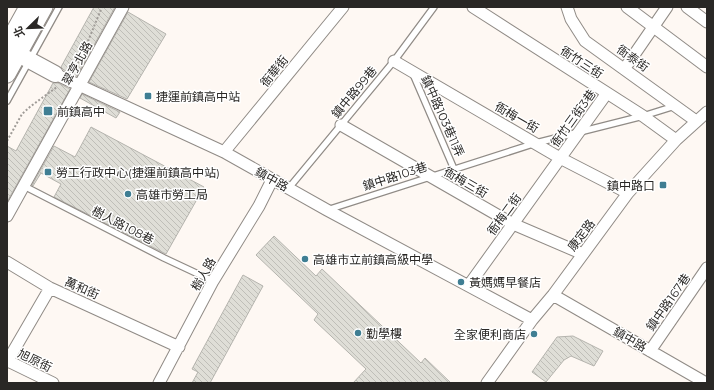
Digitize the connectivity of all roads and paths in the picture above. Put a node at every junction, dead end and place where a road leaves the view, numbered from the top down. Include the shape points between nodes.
1 (28, 7) edge
2 (44, 7) edge
3 (59, 7) edge
4 (123, 7) edge
5 (343, 7) edge
6 (434, 7) edge
7 (474, 7) edge
8 (567, 7) edge
9 (627, 7) edge
10 (667, 7) edge
11 (687, 7) edge
12 (707, 22) edge
13 (654, 27) junction
14 (15, 51) edge
15 (394, 61) junction
16 (707, 67) edge
17 (625, 68) junction
18 (412, 72) junction
19 (7, 74) edge
20 (55, 74) joint
21 (80, 85) junction
22 (607, 93) junction
23 (7, 101) edge
24 (676, 105) junction
25 (707, 112) edge
26 (643, 116) junction
27 (696, 120) junction
28 (341, 125) junction
29 (579, 132) junction
30 (676, 140) junction
31 (536, 143) junction
32 (224, 152) junction
33 (560, 158) junction
34 (454, 169) junction
35 (430, 176) junction
36 (272, 180) junction
37 (24, 186) junction
38 (288, 188) junction
39 (628, 193) junction
40 (327, 210) junction
41 (7, 216) edge
42 (513, 224) junction
43 (583, 254) junction
44 (7, 262) edge
45 (707, 268) edge
46 (213, 281) junction
47 (469, 285) junction
48 (50, 288) junction
49 (553, 296) junction
50 (532, 320) junction
51 (179, 347) junction
52 (650, 351) junction
53 (7, 362) edge
54 (693, 380) edge
55 (53, 383) edge
56 (159, 383) edge
57 (488, 383) edge
58 (706, 383) edge

1 - 14 main road
2 - 14 main road
3 - 14 lane
4 - 21 street, 翠亨北路
5 - 32 street, 衙華街
6 - 15 lane, 鎮中路99巷
7 - 22 street, 衙竹三街
8 - 17 street, 衙泰街 via 571,19 585,41
9 - 13 street
10 - 13 street
11 - 12 street
13 - 16 street
13 - 17 street
14 - 19 main road
14 - 20 main road, 鎮中路
14 - 23 lane
15 - 18 street, 衙梅一街
15 - 28 lane, 鎮中路99巷
17 - 24 street, 衙泰街
18 - 31 street, 衙梅一街
18 - 34 lane, 鎮中路103巷11弄
20 - 21 street, 鎮中路
21 - 32 street, 鎮中路
21 - 37 street, 翠亨北路
22 - 26 street, 衙竹三街
22 - 29 street, 衙竹三街3巷
24 - 26 lane, 鎮中路103巷
24 - 27 street, 衙泰街
25 - 27 street, 康定路
26 - 29 lane, 鎮中路103巷
26 - 30 street, 衙竹三街
27 - 30 street, 康定路
28 - 35 street, 衙梅三街
28 - 38 lane, 鎮中路99巷
29 - 31 lane, 鎮中路103巷
29 - 33 street, 衙竹三街3巷
30 - 39 street, 康定路
31 - 33 street, 衙梅一街
31 - 34 lane, 鎮中路103巷
32 - 36 street, 鎮中路
33 - 39 street, 衙梅一街
33 - 42 street, 衙梅二街
34 - 35 lane, 鎮中路103巷
35 - 40 lane, 鎮中路103巷
35 - 42 street, 衙梅三街
36 - 38 street, 鎮中路
36 - 46 street, 樹人路
37 - 41 street, 翠亨北路
37 - 46 lane, 樹人路108巷
38 - 40 street, 鎮中路
39 - 43 street, 康定路
40 - 47 street, 鎮中路
42 - 43 street, 衙梅三街
42 - 47 street, 衙梅二街
43 - 49 street, 康定路
44 - 48 street
45 - 52 street, 鎮中路167巷
46 - 51 street, 樹人路
47 - 50 street, 鎮中路
48 - 51 street, 萬和街
48 - 53 street, 萬和街
49 - 50 street, 康定路
49 - 52 street, 鎮中路
50 - 57 street, 康定路
51 - 56 street, 樹人路
52 - 54 street, 鎮中路
53 - 55 street, 旭原街
54 - 58 street, 鎮中路

